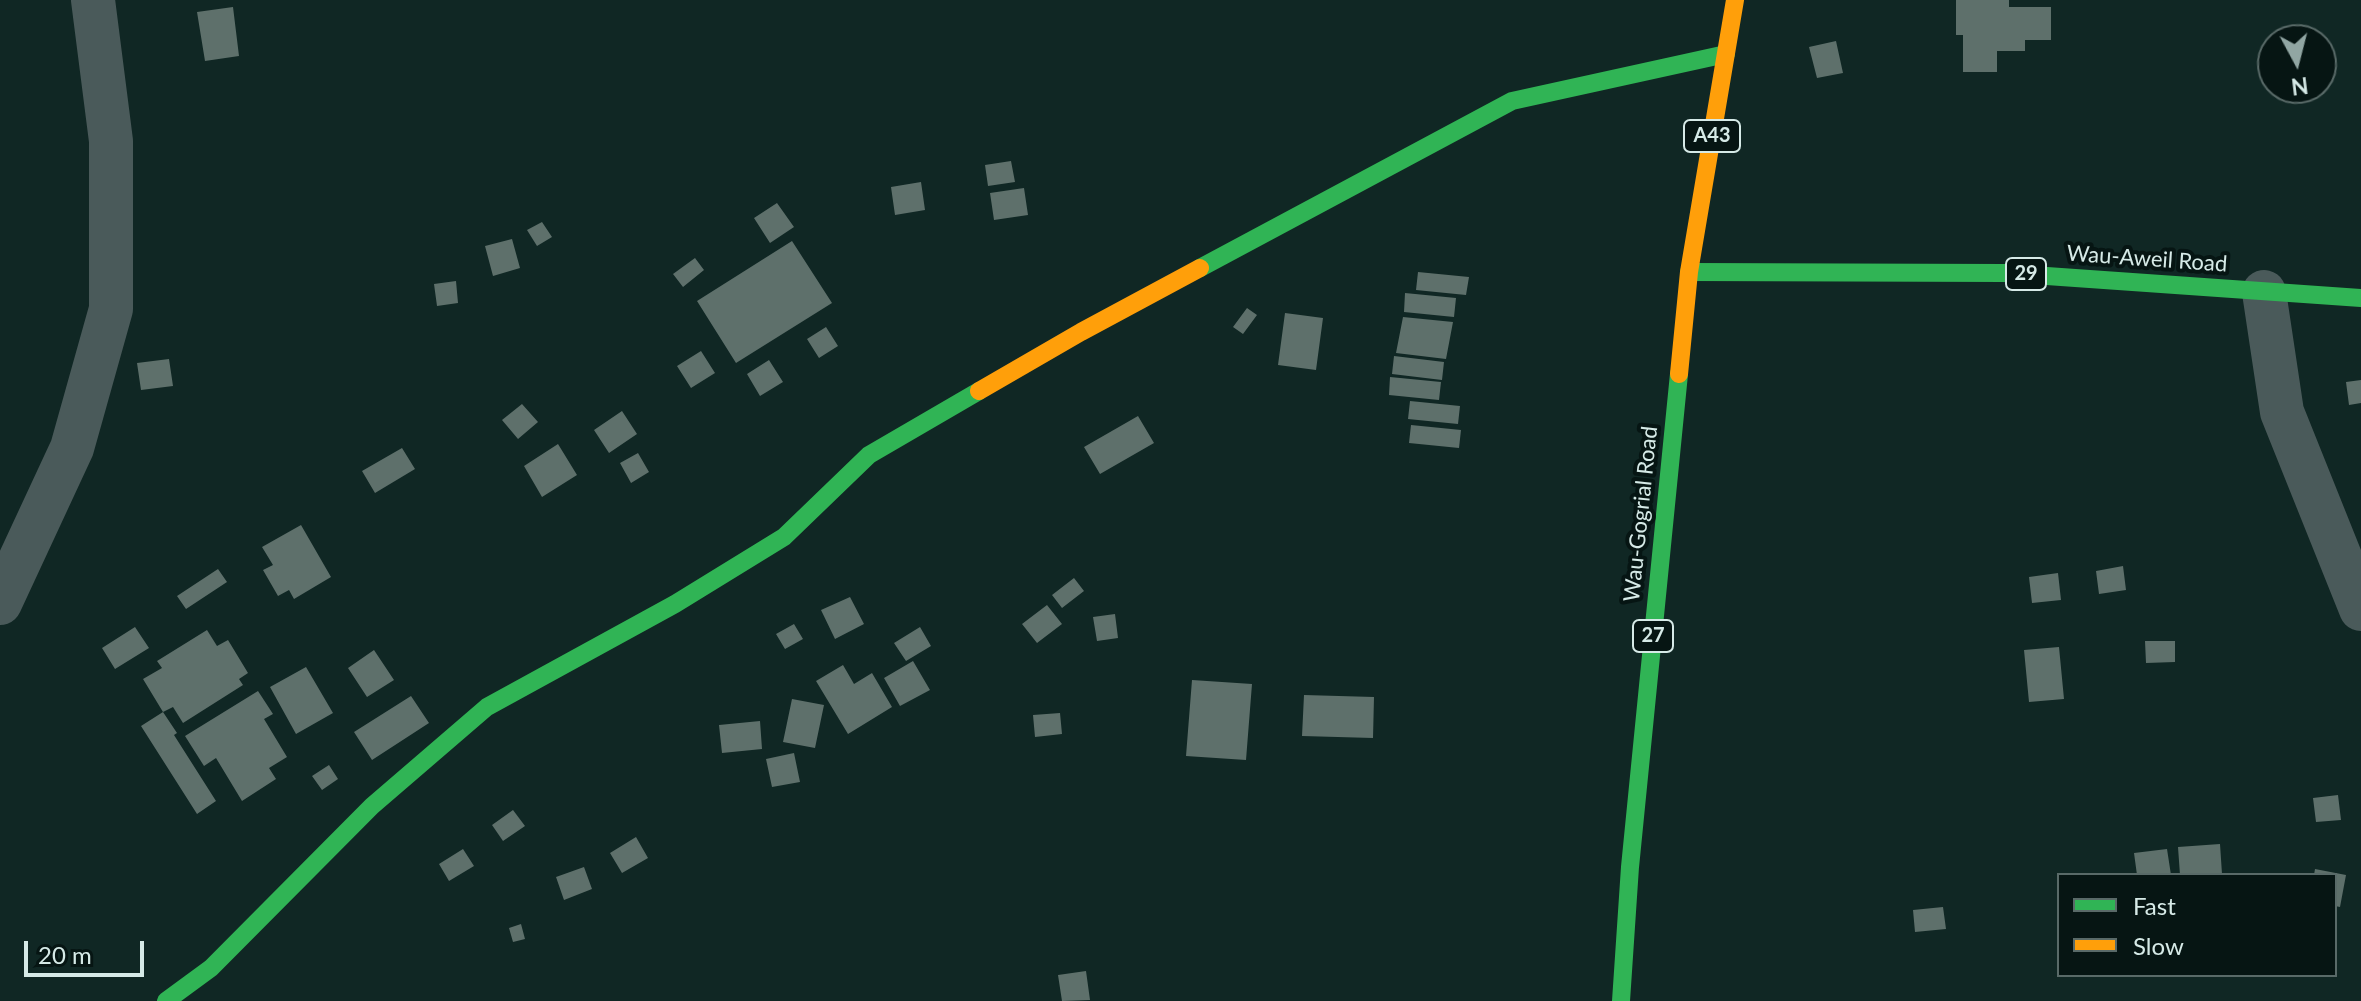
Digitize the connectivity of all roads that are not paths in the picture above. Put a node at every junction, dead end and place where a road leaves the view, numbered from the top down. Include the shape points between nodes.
1 (93, 0) edge
2 (1735, 0) edge
3 (1726, 54) junction
4 (1689, 272) junction
5 (2264, 292) junction
6 (2361, 298) edge
7 (0, 603) edge
8 (2361, 609) edge
9 (166, 1001) edge
10 (1621, 1001) edge

1 - 7 street via 111,141 111,309 72,448
2 - 3 street, A43
3 - 4 street, A43
3 - 9 street via 1512,101 1081,332 869,455 784,537 675,604 487,707 372,806 211,968
4 - 5 street, Wau-Aweil Road / 29 via 2004,273
4 - 10 street, Wau-Gogrial Road / 27
5 - 6 street, Wau-Aweil Road / 29
5 - 8 street via 2282,412

